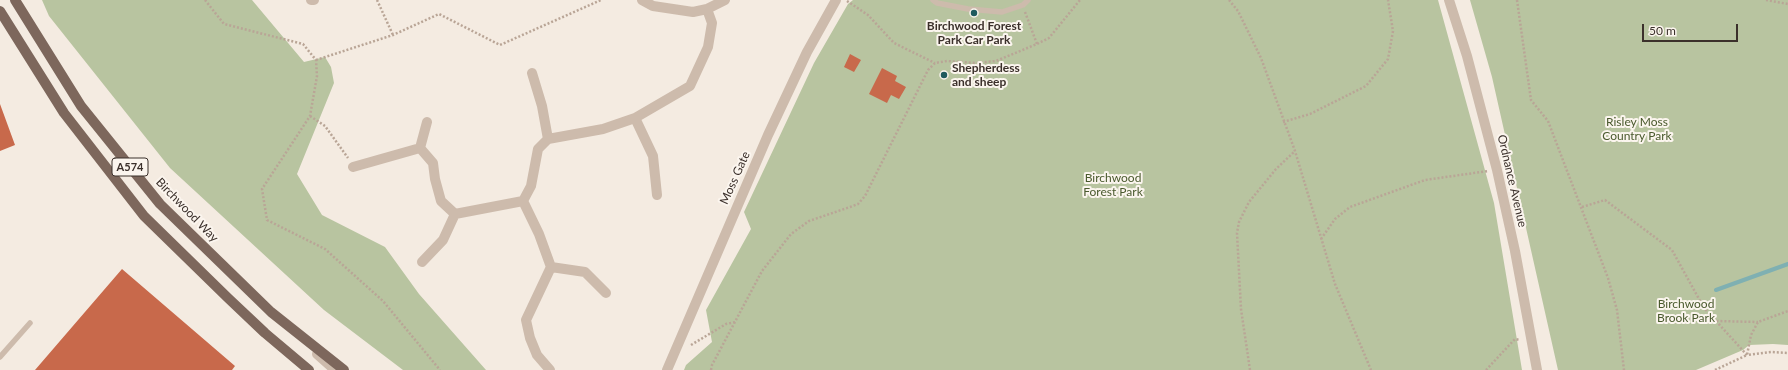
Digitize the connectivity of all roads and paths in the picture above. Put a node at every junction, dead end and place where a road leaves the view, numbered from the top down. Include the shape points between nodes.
1 (15, 0) edge
2 (205, 0) edge
3 (311, 0) edge
4 (314, 0) edge
5 (377, 0) edge
6 (601, 0) edge
7 (642, 0) edge
8 (725, 0) edge
9 (836, 0) edge
10 (933, 0) edge
11 (1028, 0) edge
12 (1080, 0) edge
13 (1229, 0) edge
14 (1388, 0) edge
15 (1450, 0) edge
16 (1517, 0) edge
17 (1766, 0) edge
18 (847, 1) dead end
19 (1788, 4) edge
20 (1023, 5) junction
21 (707, 9) junction
22 (0, 11) edge
23 (393, 35) junction
24 (1037, 44) junction
25 (316, 60) junction
26 (935, 63) junction
27 (532, 73) dead end
28 (310, 116) junction
29 (635, 118) junction
30 (427, 122) dead end
31 (1283, 122) junction
32 (548, 139) junction
33 (420, 148) junction
34 (1295, 151) junction
35 (354, 167) joint
36 (1497, 170) junction
37 (657, 195) dead end
38 (523, 201) junction
39 (1582, 207) junction
40 (455, 214) junction
41 (1320, 239) junction
42 (422, 262) dead end
43 (551, 267) junction
44 (606, 293) dead end
45 (1788, 311) edge
46 (271, 312) junction
47 (1716, 321) junction
48 (30, 322) dead end
49 (736, 322) junction
50 (1758, 322) junction
51 (1533, 342) junction
52 (687, 347) dead end
53 (1788, 353) edge
54 (1747, 355) junction
55 (0, 357) edge
56 (1722, 368) edge
57 (310, 370) edge
58 (335, 370) edge
59 (344, 370) edge
60 (440, 370) edge
61 (550, 370) edge
62 (667, 370) edge
63 (711, 370) edge
64 (1250, 370) edge
65 (1371, 370) edge
66 (1486, 370) edge
67 (1537, 370) edge
68 (1624, 370) edge
69 (1715, 370) edge

1 - 46 main road, Birchwood Way / A574 via 81,106 160,204
2 - 25 path via 224,24 303,44
3 - 4 street
5 - 23 path
6 - 23 path via 500,45 439,14
7 - 21 street via 653,6 678,11 693,12
8 - 21 street
9 - 62 street, Moss Gate via 807,52 768,135
10 - 20 lane via 968,9 1002,12
11 - 20 lane
12 - 24 path via 1048,38
13 - 31 path via 1238,10 1261,58
14 - 31 path via 1393,31 1388,59 1366,86 1310,114
15 - 36 street, Ordnance Avenue
16 - 39 path via 1531,100 1548,121
17 - 19 path
18 - 26 path via 868,14 894,43
20 - 24 path
21 - 29 street via 712,22 708,47 690,86
22 - 57 main road, A574 via 64,113 144,216 265,333
23 - 25 path
24 - 26 path via 996,61
25 - 28 path via 317,76
26 - 49 path via 928,70 865,196 858,204 809,221 791,234 762,271
27 - 32 street
28 - 35 path via 325,126
28 - 60 path via 262,189 267,220 324,249 383,301
29 - 32 street via 603,129
29 - 37 street via 653,156
30 - 33 street
31 - 34 path
32 - 38 street via 538,149 531,186
33 - 35 street
33 - 40 street via 433,163 441,201
34 - 41 path
34 - 64 path via 1276,169 1249,202 1239,222 1237,233 1241,309
36 - 41 path via 1425,180 1350,207 1335,219
36 - 51 street, Ordnance Avenue
38 - 40 street
38 - 43 street
39 - 47 path via 1605,200 1672,250 1704,308
39 - 68 path via 1618,310
40 - 42 street via 443,240
41 - 65 path via 1335,284
43 - 44 street via 586,272
43 - 61 street via 526,320 537,355
45 - 50 path
46 - 58 street, A574
46 - 59 main road, Birchwood Way / A574
47 - 50 path
47 - 54 path
48 - 55 lane
49 - 52 path via 726,324
49 - 63 path
50 - 54 path via 1751,335
51 - 66 path via 1515,339
51 - 67 street, Ordnance Avenue
53 - 54 path
54 - 56 path
56 - 69 path

